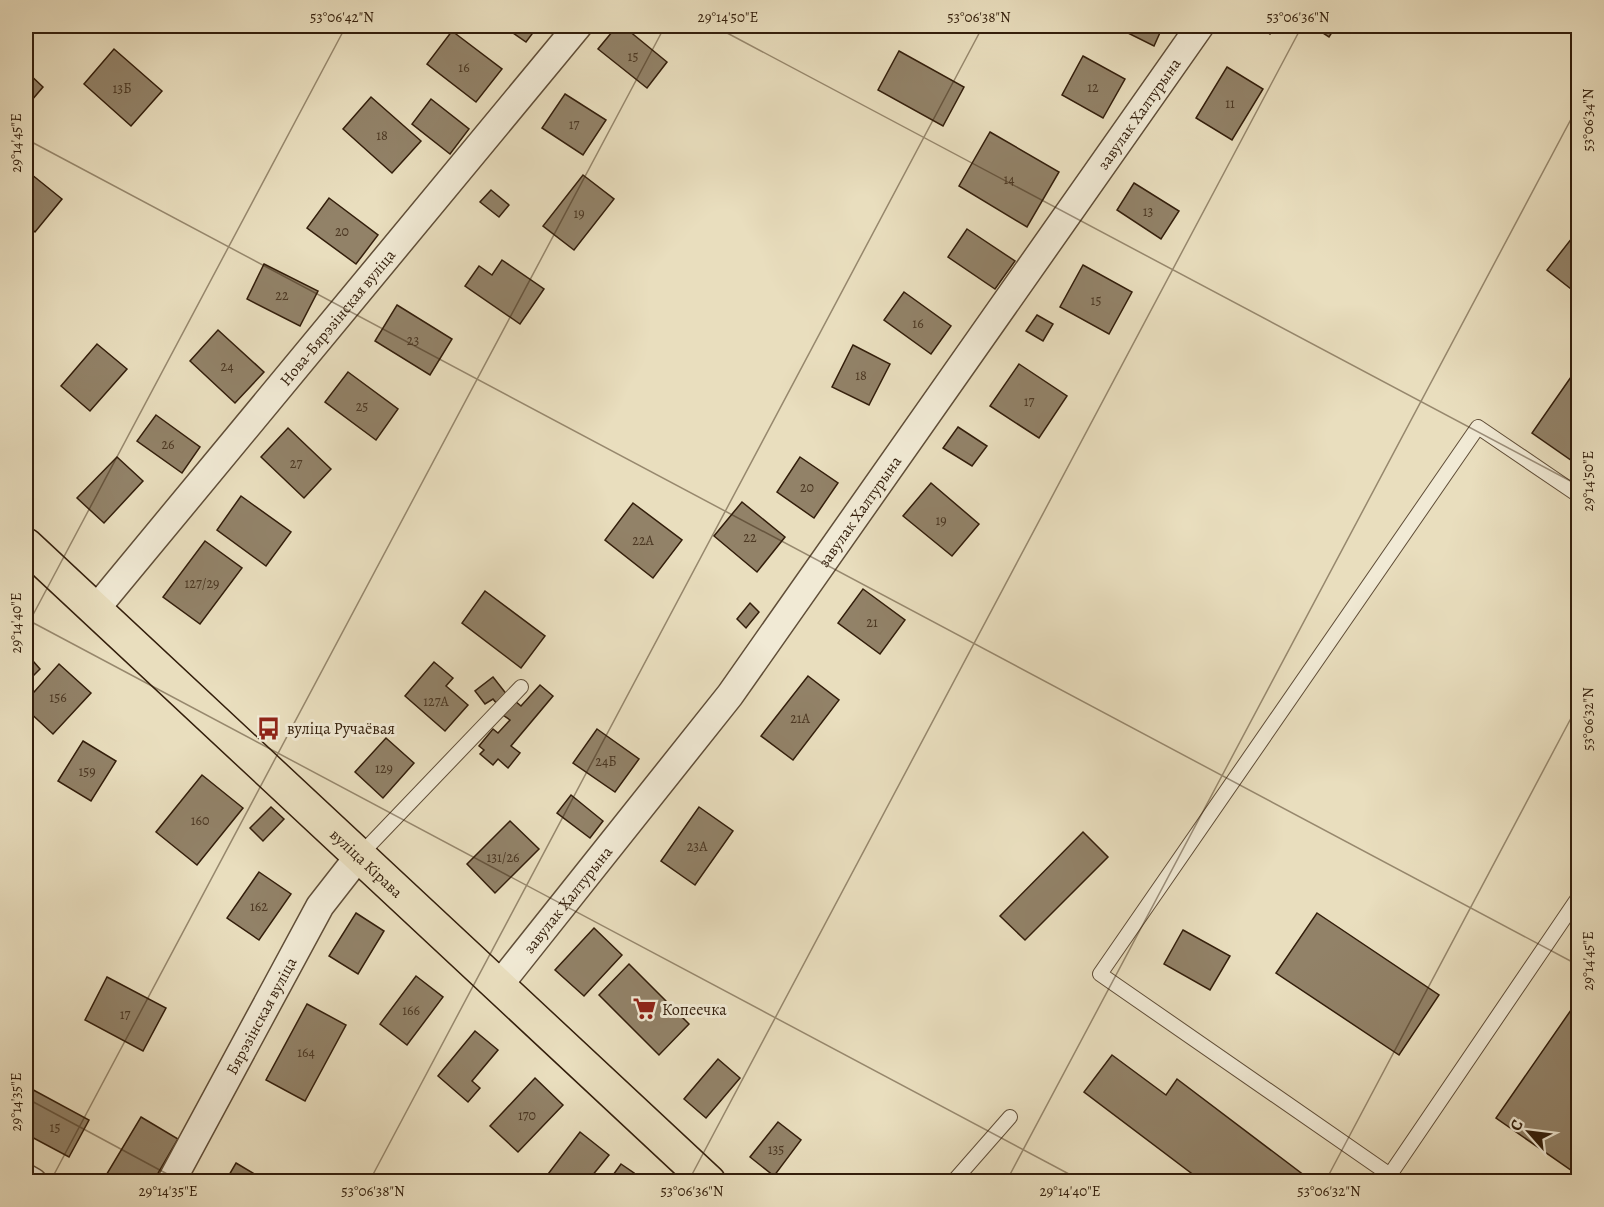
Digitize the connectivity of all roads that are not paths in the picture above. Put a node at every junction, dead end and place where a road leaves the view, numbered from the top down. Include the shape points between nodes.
1 (578, 26) edge
2 (1200, 26) edge
3 (1578, 495) edge
4 (26, 545) edge
5 (95, 610) junction
6 (521, 687) dead end
7 (359, 856) junction
8 (1578, 898) edge
9 (500, 984) junction
10 (1010, 1117) dead end
11 (26, 1178) edge
12 (1387, 1178) edge
13 (33, 1182) edge
14 (171, 1182) edge
15 (709, 1182) edge
16 (953, 1182) edge

1 - 5 street, Нова-Бярэзінская вуліца
2 - 9 street, завулак Халтурына via 730,695
3 - 12 lane via 1478,427 1100,974
4 - 5 main road, вуліца Кірава
5 - 7 main road, вуліца Кірава
6 - 7 lane
7 - 9 main road, вуліца Кірава
7 - 14 street, Бярэзінская вуліца via 320,906
8 - 12 lane
9 - 15 main road, вуліца Кірава
10 - 16 lane
11 - 13 street

